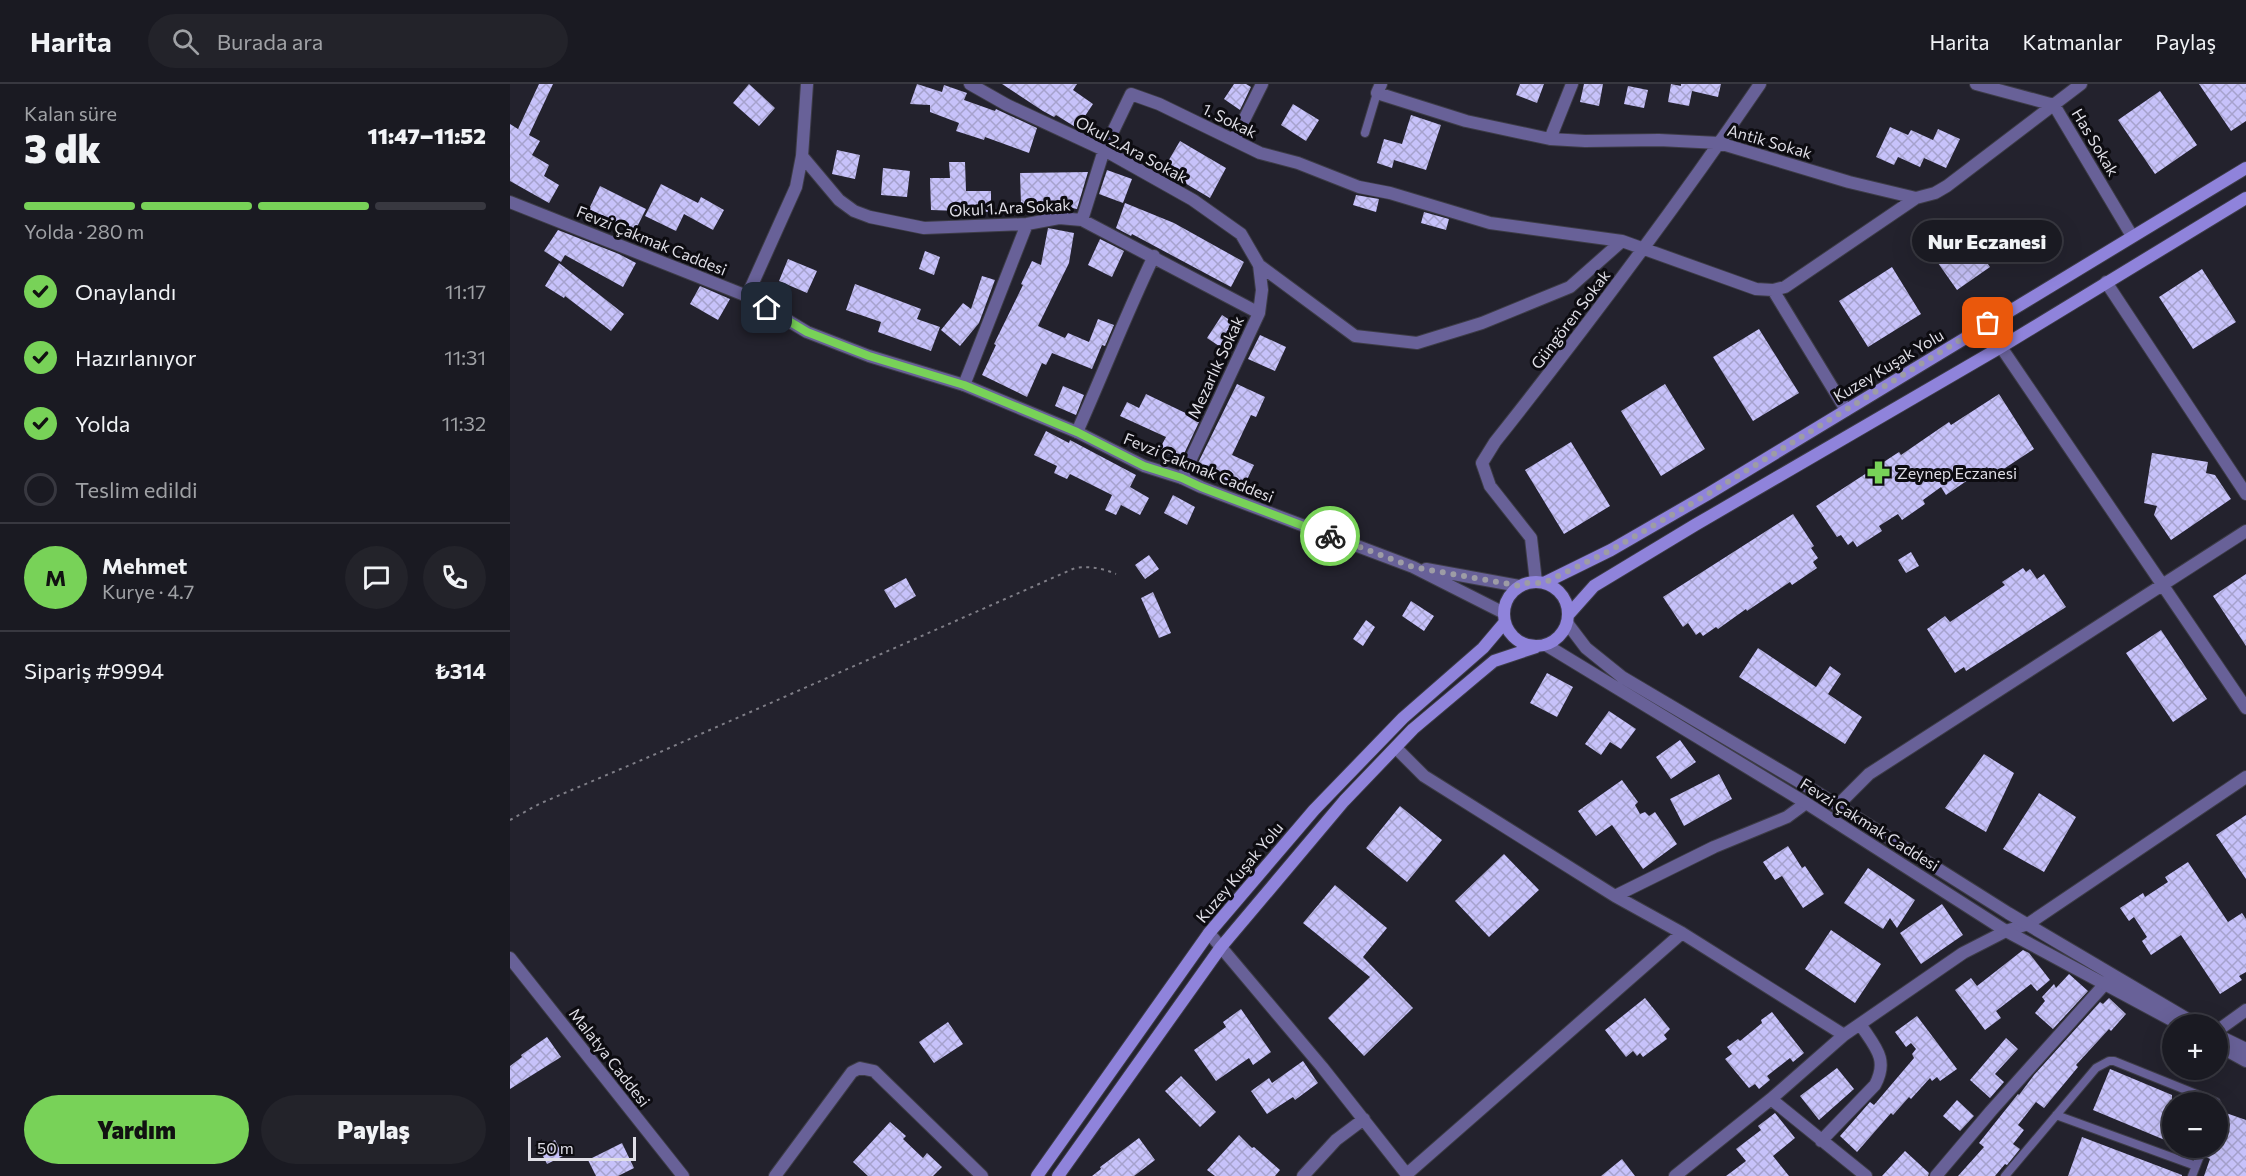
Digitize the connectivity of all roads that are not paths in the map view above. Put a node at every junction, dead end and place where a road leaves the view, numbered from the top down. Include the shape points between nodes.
1 (807, 84) edge
2 (970, 84) edge
3 (1262, 84) edge
4 (1572, 84) edge
5 (1760, 84) edge
6 (1976, 84) edge
7 (2081, 84) edge
8 (1379, 89) edge
9 (2054, 105) junction
10 (1365, 133) dead end
11 (1550, 139) junction
12 (1234, 140) junction
13 (1719, 143) junction
14 (1104, 150) junction
15 (802, 156) junction
16 (2246, 168) edge
17 (1916, 198) junction
18 (2246, 198) edge
19 (510, 202) edge
20 (1082, 220) junction
21 (1027, 224) junction
22 (2132, 236) junction
23 (1622, 241) junction
24 (1643, 247) junction
25 (1154, 256) junction
26 (1259, 265) junction
27 (2106, 282) junction
28 (1773, 290) junction
29 (747, 296) junction
30 (1259, 313) junction
31 (2001, 347) junction
32 (964, 385) junction
33 (1846, 410) junction
34 (1077, 432) junction
35 (1182, 478) junction
36 (2246, 494) edge
37 (2246, 531) edge
38 (1413, 567) junction
39 (1540, 582) junction
40 (2163, 583) junction
41 (1520, 586) junction
42 (1504, 618) junction
43 (1568, 618) junction
44 (1541, 646) junction
45 (2246, 708) edge
46 (1396, 747) junction
47 (2246, 777) edge
48 (1806, 803) junction
49 (1838, 805) junction
50 (1615, 896) junction
51 (2028, 924) junction
52 (2006, 931) junction
53 (1209, 933) junction
54 (1682, 933) junction
55 (1221, 947) junction
56 (510, 958) edge
57 (2108, 980) junction
58 (2246, 1010) edge
59 (2163, 1014) edge
60 (2176, 1014) edge
61 (1860, 1024) junction
62 (2228, 1024) edge
63 (1844, 1035) junction
64 (2228, 1039) edge
65 (2246, 1049) edge
66 (2228, 1051) edge
67 (2246, 1061) edge
68 (2190, 1092) edge
69 (1771, 1099) junction
70 (2056, 1115) junction
71 (1364, 1119) junction
72 (1821, 1141) junction
73 (2199, 1158) edge
74 (2196, 1166) junction
75 (1408, 1175) edge
76 (683, 1176) edge
77 (775, 1176) edge
78 (982, 1176) edge
79 (1037, 1176) edge
80 (1058, 1176) edge
81 (1303, 1176) edge
82 (1675, 1176) edge
83 (1866, 1176) edge
84 (1936, 1176) edge
85 (2005, 1176) edge
86 (2192, 1176) edge

1 - 15 street
2 - 14 street, Okul 2.Ara Sokak
3 - 12 street
4 - 11 street
5 - 13 street, Güngören Sokak
6 - 9 street, Has Sokak
7 - 9 street
8 - 10 lane
8 - 11 street, Antik Sokak via 1466,121
9 - 17 street via 1947,186
9 - 22 street, Has Sokak
11 - 13 street, Antik Sokak
12 - 14 street, 1. Sokak via 1131,94
12 - 23 street, 1. Sokak via 1260,153 1359,187 1490,223
13 - 17 street, Antik Sokak
13 - 24 street, Güngören Sokak
14 - 20 street
14 - 26 street, Okul 2.Ara Sokak via 1193,200 1241,234
15 - 21 street, Okul 1.Ara Sokak via 839,200 870,217 924,228
15 - 29 street via 796,187
16 - 22 main road, Kuzey Kuşak Yolu
17 - 28 street via 1785,287
18 - 27 main road
19 - 29 street, Fevzi Çakmak Caddesi
20 - 21 street, Okul 1.Ara Sokak via 1059,218
20 - 25 street, Okul 1.Ara Sokak
21 - 32 street
22 - 33 main road, Kuzey Kuşak Yolu
23 - 24 street, 1. Sokak
23 - 26 street via 1570,287 1482,323 1417,343 1355,336
24 - 28 street, 1. Sokak via 1756,289
24 - 39 street, Güngören Sokak via 1482,463 1490,486 1531,538
25 - 30 street, Okul 1.Ara Sokak
25 - 34 street
26 - 30 street, Mezarlık Sokak
27 - 31 main road
27 - 36 street
28 - 33 street
29 - 32 street, Fevzi Çakmak Caddesi via 807,332
30 - 35 street, Mezarlık Sokak
31 - 40 street
31 - 43 main road via 1594,586
32 - 34 street, Fevzi Çakmak Caddesi
33 - 39 main road, Kuzey Kuşak Yolu via 1611,550
34 - 35 street, Fevzi Çakmak Caddesi via 1144,466
35 - 38 street, Fevzi Çakmak Caddesi
37 - 40 street
38 - 41 street
38 - 42 street
39 - 41 main road
39 - 43 main road via 1561,594
40 - 45 street
40 - 49 street via 1869,774
41 - 42 main road via 1508,598
42 - 44 main road via 1516,640
42 - 53 main road, Kuzey Kuşak Yolu via 1483,648 1403,718 1314,810
43 - 44 main road via 1556,640
43 - 49 street via 1586,648 1613,671
44 - 46 main road, Kuzey Kuşak Yolu via 1494,662
44 - 48 street, Fevzi Çakmak Caddesi
46 - 50 street via 1424,776
46 - 55 main road, Kuzey Kuşak Yolu via 1344,801
47 - 51 street
48 - 50 street via 1787,817 1714,847
48 - 52 street, Fevzi Çakmak Caddesi
49 - 51 street
50 - 54 street
51 - 52 street
51 - 57 street
52 - 57 street, Fevzi Çakmak Caddesi
52 - 61 street via 1963,953
53 - 55 street
53 - 79 main road, Kuzey Kuşak Yolu
54 - 63 street
54 - 75 street
55 - 71 street
55 - 80 main road, Kuzey Kuşak Yolu
56 - 76 street, Malatya Caddesi
57 - 59 street, Fevzi Çakmak Caddesi
57 - 60 street
57 - 84 street
58 - 62 street
61 - 63 street
61 - 72 street via 1878,1051 1880,1076
63 - 69 street
64 - 65 street
66 - 67 street
68 - 70 lane via 2109,1061 2096,1068
69 - 72 street
69 - 82 street
70 - 74 lane
70 - 85 lane
71 - 75 street
71 - 81 street via 1336,1140
72 - 83 street
73 - 74 lane
74 - 86 lane
77 - 78 street via 852,1072 860,1068 874,1071

